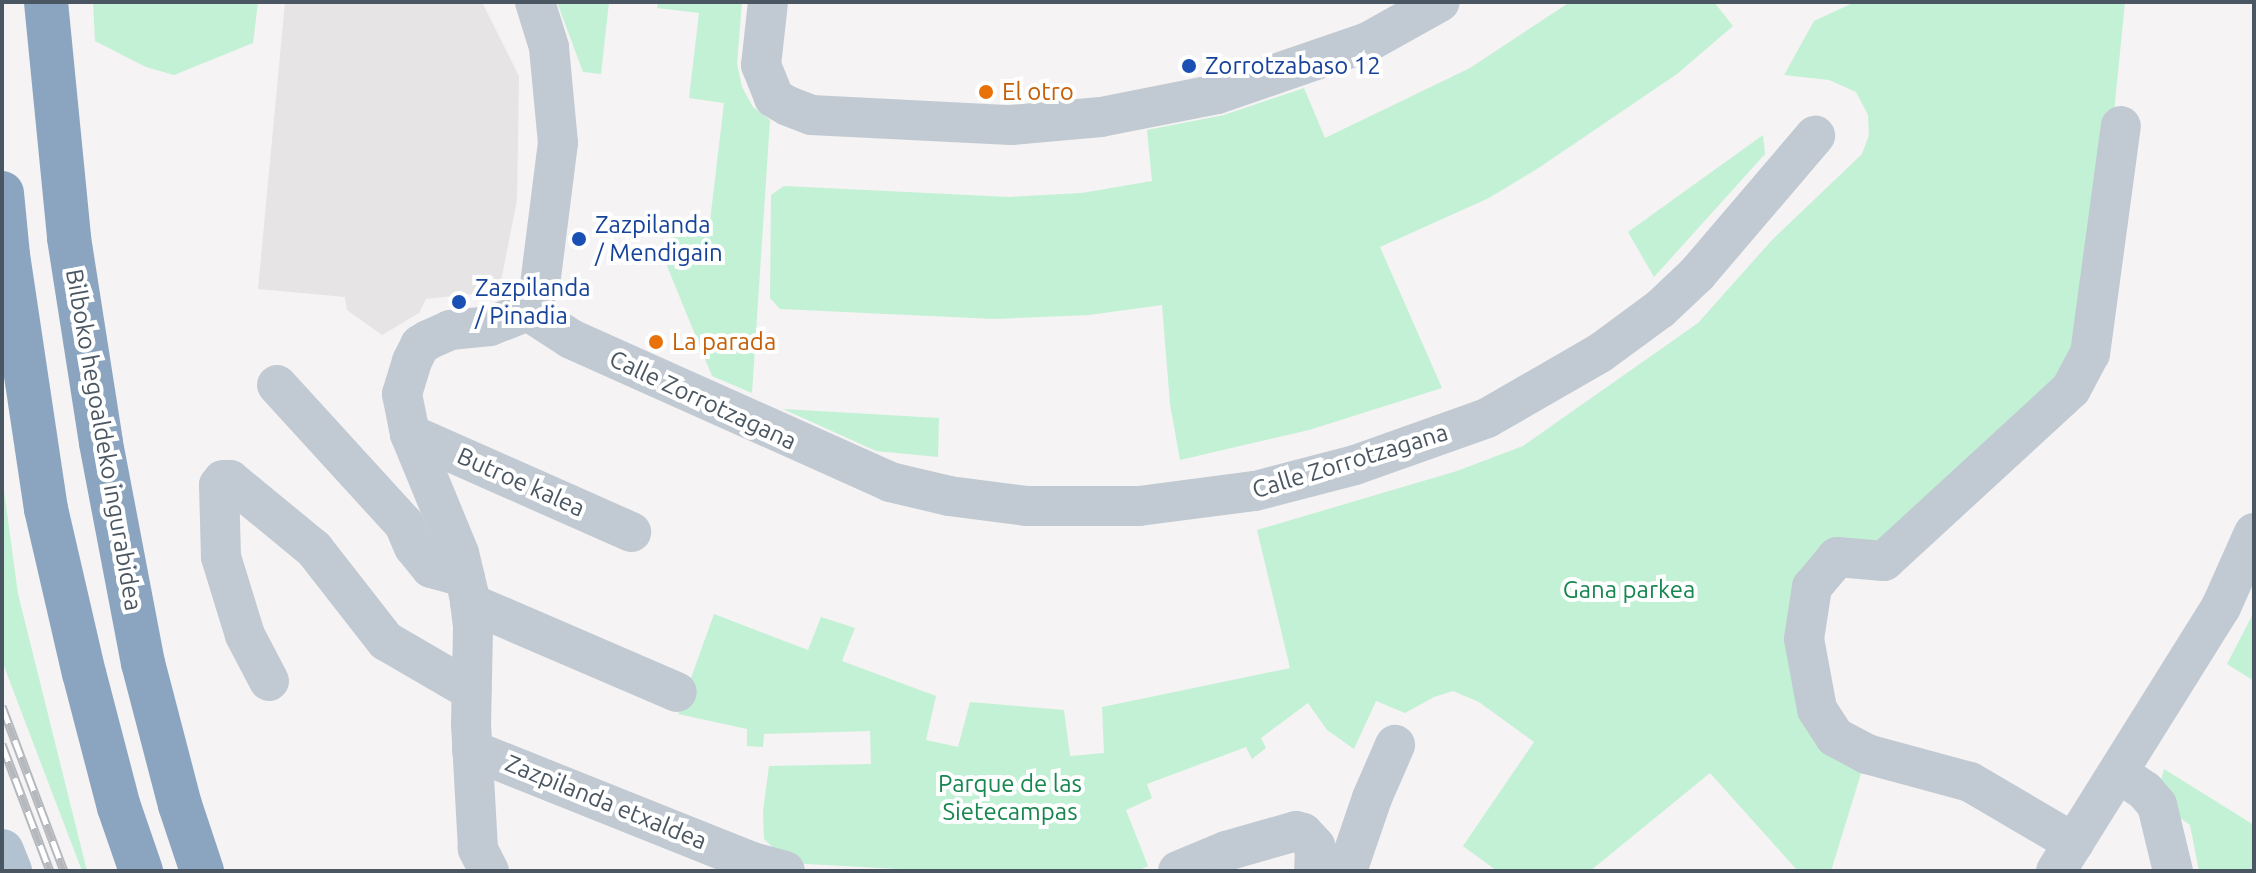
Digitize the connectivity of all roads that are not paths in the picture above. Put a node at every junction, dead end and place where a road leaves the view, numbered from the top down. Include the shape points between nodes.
1 (46, 2) edge
2 (535, 2) edge
3 (768, 2) edge
4 (1440, 2) edge
5 (2121, 126) dead end
6 (1815, 136) dead end
7 (2, 193) edge
8 (528, 311) junction
9 (277, 385) dead end
10 (410, 434) junction
11 (631, 532) dead end
12 (2254, 533) edge
13 (468, 590) junction
14 (269, 681) dead end
15 (472, 691) junction
16 (677, 692) dead end
17 (1395, 745) dead end
18 (472, 750) junction
19 (2120, 774) junction
20 (2, 851) edge
21 (2065, 857) edge
22 (10, 871) edge
23 (141, 871) edge
24 (202, 871) edge
25 (489, 871) edge
26 (785, 871) edge
27 (1178, 871) edge
28 (1314, 871) edge
29 (1347, 871) edge
30 (2173, 871) edge

1 - 24 highway, Bilboko hegoaldeko ingurabidea via 69,238 101,443 143,663
2 - 8 street via 549,47 558,143 540,285
3 - 4 street via 761,65 774,98 788,106 811,115 1011,125 1101,117 1217,94 1368,42
5 - 21 street via 2090,354 2071,389 1884,561 1837,557 1812,587 1804,639 1817,709 1835,737 1867,754 1970,782
6 - 8 street, Calle Zorrotzagana via 1697,274 1600,353 1487,418 1355,465 1255,491 1139,506 1027,506 890,482 571,339
7 - 23 highway via 46,509 119,807
8 - 10 street via 490,326 450,330 420,345 402,394
9 - 13 street via 404,524 431,568
10 - 11 street, Butroe kalea
10 - 13 street via 445,516
12 - 19 street via 2221,607
13 - 15 street
13 - 16 street
14 - 15 street via 245,635 221,557 223,480 230,480 314,549 386,641
15 - 18 street
17 - 29 street
18 - 25 street via 478,849
18 - 26 street, Zazpilanda etxaldea
19 - 21 street
19 - 30 street via 2157,805
20 - 22 main road
27 - 28 street via 1296,831 1315,846

